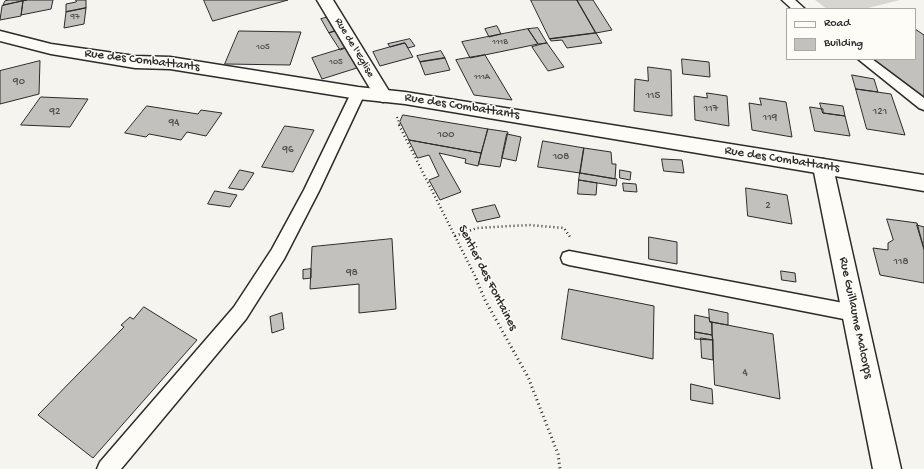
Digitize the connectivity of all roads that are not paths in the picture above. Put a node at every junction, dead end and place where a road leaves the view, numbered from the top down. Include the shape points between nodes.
1 (325, 0) edge
2 (788, 0) edge
3 (798, 8) edge
4 (0, 36) edge
5 (865, 60) edge
6 (358, 93) junction
7 (383, 96) junction
8 (924, 105) edge
9 (823, 167) junction
10 (924, 184) edge
11 (569, 258) road end
12 (854, 313) junction
13 (107, 469) edge
14 (887, 469) edge

1 - 7 street, Rue de l'Eglise
2 - 3 lane
4 - 6 street, Rue des Combattants via 51,49 135,62 170,63
5 - 8 lane
6 - 7 street, Rue des Combattants
6 - 13 lane via 278,254 240,313
7 - 9 street, Rue des Combattants
9 - 10 street, Rue des Combattants
9 - 12 street, Rue Guillaume Malcorps
11 - 12 lane
12 - 14 street, Rue Guillaume Malcorps

